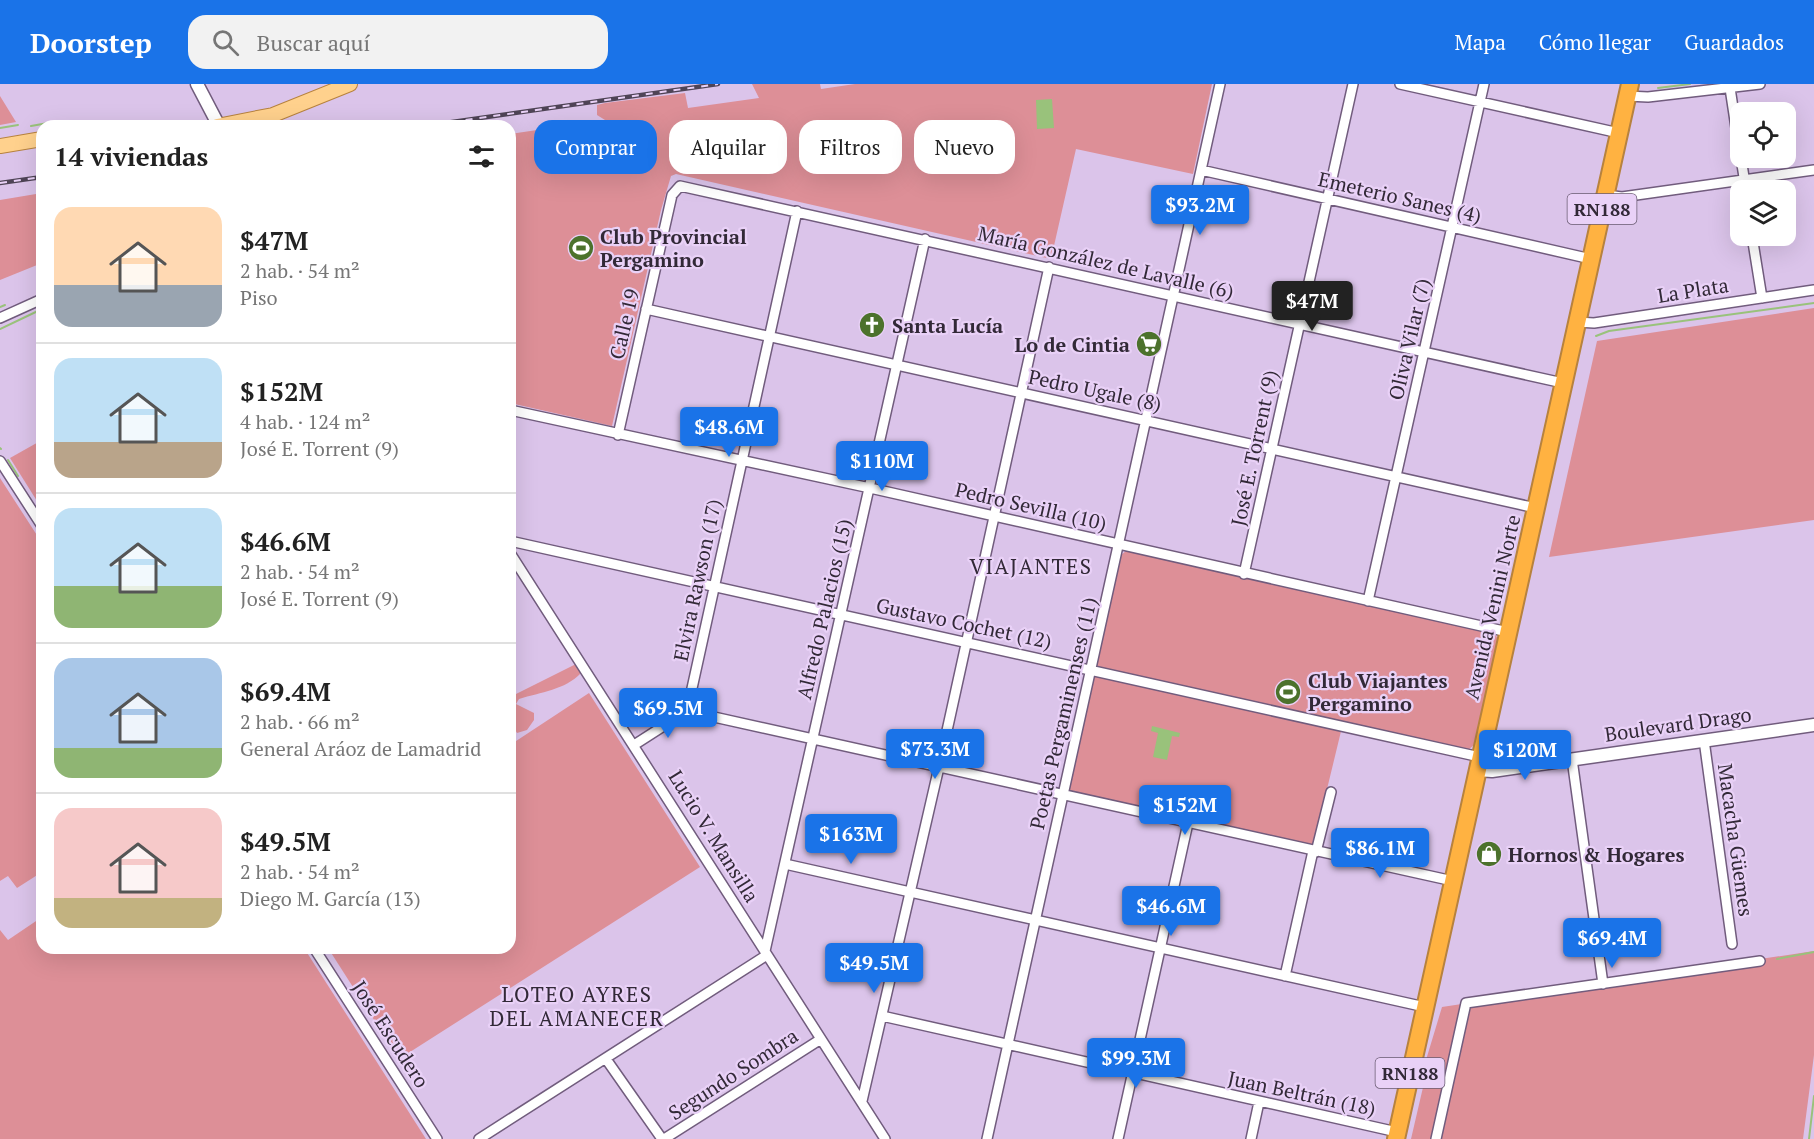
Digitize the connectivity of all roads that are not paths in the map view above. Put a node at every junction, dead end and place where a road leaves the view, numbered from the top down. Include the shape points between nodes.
1 (197, 84) edge
2 (350, 84) edge
3 (1220, 84) edge
4 (1353, 84) edge
5 (1400, 84) edge
6 (1484, 84) edge
7 (1760, 84) edge
8 (1730, 88) junction
9 (1629, 90) edge
10 (1480, 102) junction
11 (1732, 102) edge
12 (215, 120) edge
13 (265, 120) edge
14 (1619, 133) junction
15 (36, 141) edge
16 (0, 146) edge
17 (1742, 168) edge
18 (1201, 170) junction
19 (1814, 170) edge
20 (1744, 180) joint
21 (1730, 182) edge
22 (676, 188) joint
23 (1606, 195) junction
24 (1327, 199) junction
25 (797, 211) junction
26 (1452, 227) junction
27 (925, 239) junction
28 (1754, 246) edge
29 (1591, 259) junction
30 (1049, 267) junction
31 (1814, 290) edge
32 (1173, 296) junction
33 (1762, 298) junction
34 (36, 301) edge
35 (646, 309) junction
36 (0, 318) edge
37 (1577, 322) junction
38 (1300, 324) junction
39 (770, 337) junction
40 (1425, 352) junction
41 (896, 365) junction
42 (1563, 383) junction
43 (1022, 393) junction
44 (516, 411) edge
45 (1147, 420) junction
46 (618, 435) junction
47 (1272, 448) junction
48 (0, 461) edge
49 (742, 461) junction
50 (1396, 477) junction
51 (870, 488) junction
52 (1536, 508) junction
53 (36, 517) edge
54 (995, 517) junction
55 (516, 542) edge
56 (1119, 545) junction
57 (516, 562) edge
58 (1244, 574) junction
59 (714, 586) junction
60 (1368, 601) junction
61 (842, 614) junction
62 (1508, 632) junction
63 (967, 642) junction
64 (1091, 670) junction
65 (687, 711) junction
66 (1814, 725) edge
67 (813, 740) junction
68 (1704, 740) junction
69 (634, 745) junction
70 (1572, 759) junction
71 (1478, 763) junction
72 (939, 767) junction
73 (1331, 792) dead end
74 (1063, 796) junction
75 (1188, 823) junction
76 (1315, 851) junction
77 (786, 864) junction
78 (1453, 881) junction
79 (910, 892) junction
80 (1035, 920) junction
81 (1732, 944) dead end
82 (1160, 948) junction
83 (766, 953) junction
84 (318, 954) edge
85 (1760, 961) dead end
86 (1285, 976) junction
87 (1603, 984) junction
88 (1425, 1007) junction
89 (882, 1016) junction
90 (821, 1039) junction
91 (1008, 1045) junction
92 (606, 1059) junction
93 (1132, 1074) junction
94 (862, 1101) junction
95 (1259, 1102) junction
96 (1396, 1136) edge
97 (437, 1139) edge
98 (479, 1139) edge
99 (663, 1139) edge
100 (885, 1139) edge
101 (987, 1139) edge
102 (1118, 1139) edge
103 (1251, 1139) edge
104 (1436, 1139) edge

1 - 12 main road
2 - 13 main road
3 - 18 street, Poetas Pergaminenses (11)
4 - 24 street, José E. Torrent (9)
5 - 10 street
6 - 10 street, Oliva Vilar (7)
7 - 8 street
8 - 9 street
8 - 11 street
9 - 14 highway, Avenida Venini Norte / RN188
10 - 14 street
10 - 26 street, Oliva Vilar (7)
14 - 23 highway, Avenida Venini Norte / RN188
15 - 16 main road
17 - 20 street
18 - 24 street, Emeterio Sanes (4)
18 - 32 street, Poetas Pergaminenses (11)
19 - 20 street
21 - 23 street via 1622,197
22 - 25 street, María González de Lavalle (6) via 684,186
22 - 35 street, Calle 19
23 - 29 highway, Avenida Venini Norte / RN188
24 - 26 street, Emeterio Sanes (4)
24 - 38 street, José E. Torrent (9)
25 - 27 street, María González de Lavalle (6)
25 - 39 street, Elvira Rawson (17)
26 - 29 street, Emeterio Sanes (4)
26 - 40 street, Oliva Vilar (7)
27 - 30 street, María González de Lavalle (6)
27 - 41 street, Alfredo Palacios (15)
28 - 33 street
29 - 37 highway, Avenida Venini Norte / RN188
30 - 32 street, María González de Lavalle (6)
30 - 43 street
31 - 33 street, La Plata
32 - 38 street, María González de Lavalle (6)
32 - 45 street, Poetas Pergaminenses (11)
33 - 37 street, La Plata via 1593,323
34 - 36 street
35 - 39 street, Pedro Ugale (8)
35 - 46 street, Calle 19
37 - 42 highway, Avenida Venini Norte / RN188
38 - 40 street, María González de Lavalle (6)
38 - 47 street, José E. Torrent (9)
39 - 41 street, Pedro Ugale (8)
39 - 49 street, Elvira Rawson (17)
40 - 42 street, María González de Lavalle (6)
40 - 50 street, Oliva Vilar (7)
41 - 43 street, Pedro Ugale (8)
41 - 51 street, Alfredo Palacios (15)
42 - 52 highway, Avenida Venini Norte / RN188
43 - 45 street, Pedro Ugale (8)
43 - 54 street
44 - 46 street, Pedro Sevilla (10)
45 - 47 street, Pedro Ugale (8)
45 - 56 street, Poetas Pergaminenses (11)
46 - 49 street, Pedro Sevilla (10)
47 - 50 street, Pedro Ugale (8)
47 - 58 street, José E. Torrent (9)
48 - 53 street
49 - 51 street, Pedro Sevilla (10)
49 - 59 street, Elvira Rawson (17)
50 - 52 street, Pedro Ugale (8)
50 - 60 street, Oliva Vilar (7)
51 - 54 street, Pedro Sevilla (10)
51 - 61 street, Alfredo Palacios (15)
52 - 62 highway, Avenida Venini Norte / RN188
54 - 56 street, Pedro Sevilla (10)
54 - 63 street
55 - 59 street, Gustavo Cochet (12)
56 - 58 street, Pedro Sevilla (10)
56 - 64 street, Poetas Pergaminenses (11)
57 - 69 street, Lucio V. Mansilla
58 - 60 street, Pedro Sevilla (10)
59 - 61 street, Gustavo Cochet (12)
59 - 65 street, Elvira Rawson (17)
60 - 62 street, Pedro Sevilla (10)
61 - 63 street, Gustavo Cochet (12)
61 - 67 street, Alfredo Palacios (15)
62 - 71 highway, Avenida Venini Norte / RN188
63 - 64 street, Gustavo Cochet (12)
63 - 72 street
64 - 71 street, Gustavo Cochet (12)
64 - 74 street, Poetas Pergaminenses (11)
65 - 67 street
65 - 69 street
66 - 68 main road, Boulevard Drago
67 - 72 street
67 - 77 street, Alfredo Palacios (15)
68 - 70 main road, Boulevard Drago
68 - 81 street, Macacha Güemes
69 - 83 street, Lucio V. Mansilla
70 - 71 main road, Boulevard Drago via 1492,771
70 - 87 street
71 - 78 highway, Avenida Venini Norte / RN188
72 - 74 street
72 - 79 street
73 - 76 street
74 - 75 street
74 - 80 street, Poetas Pergaminenses (11)
75 - 76 street
75 - 82 street
76 - 78 street
76 - 86 street
77 - 79 street
77 - 83 street, Alfredo Palacios (15)
78 - 88 highway, Avenida Venini Norte / RN188
79 - 80 street
79 - 89 street
80 - 82 street
80 - 91 street, Poetas Pergaminenses (11)
82 - 86 street
82 - 93 street
83 - 90 street, Lucio V. Mansilla
83 - 92 street
84 - 97 street, José Escudero
85 - 87 street
86 - 88 street
87 - 104 street via 1466,1003
88 - 96 highway, Avenida Venini Norte / RN188
89 - 91 street, Juan Beltrán (18)
89 - 94 street
90 - 94 street, Lucio V. Mansilla
90 - 99 street, Segundo Sombra
91 - 93 street, Juan Beltrán (18)
91 - 101 street, Poetas Pergaminenses (11)
92 - 98 street
92 - 99 street
93 - 95 street, Juan Beltrán (18)
93 - 102 street
94 - 100 street, Lucio V. Mansilla
95 - 96 street, Juan Beltrán (18)
95 - 103 street

